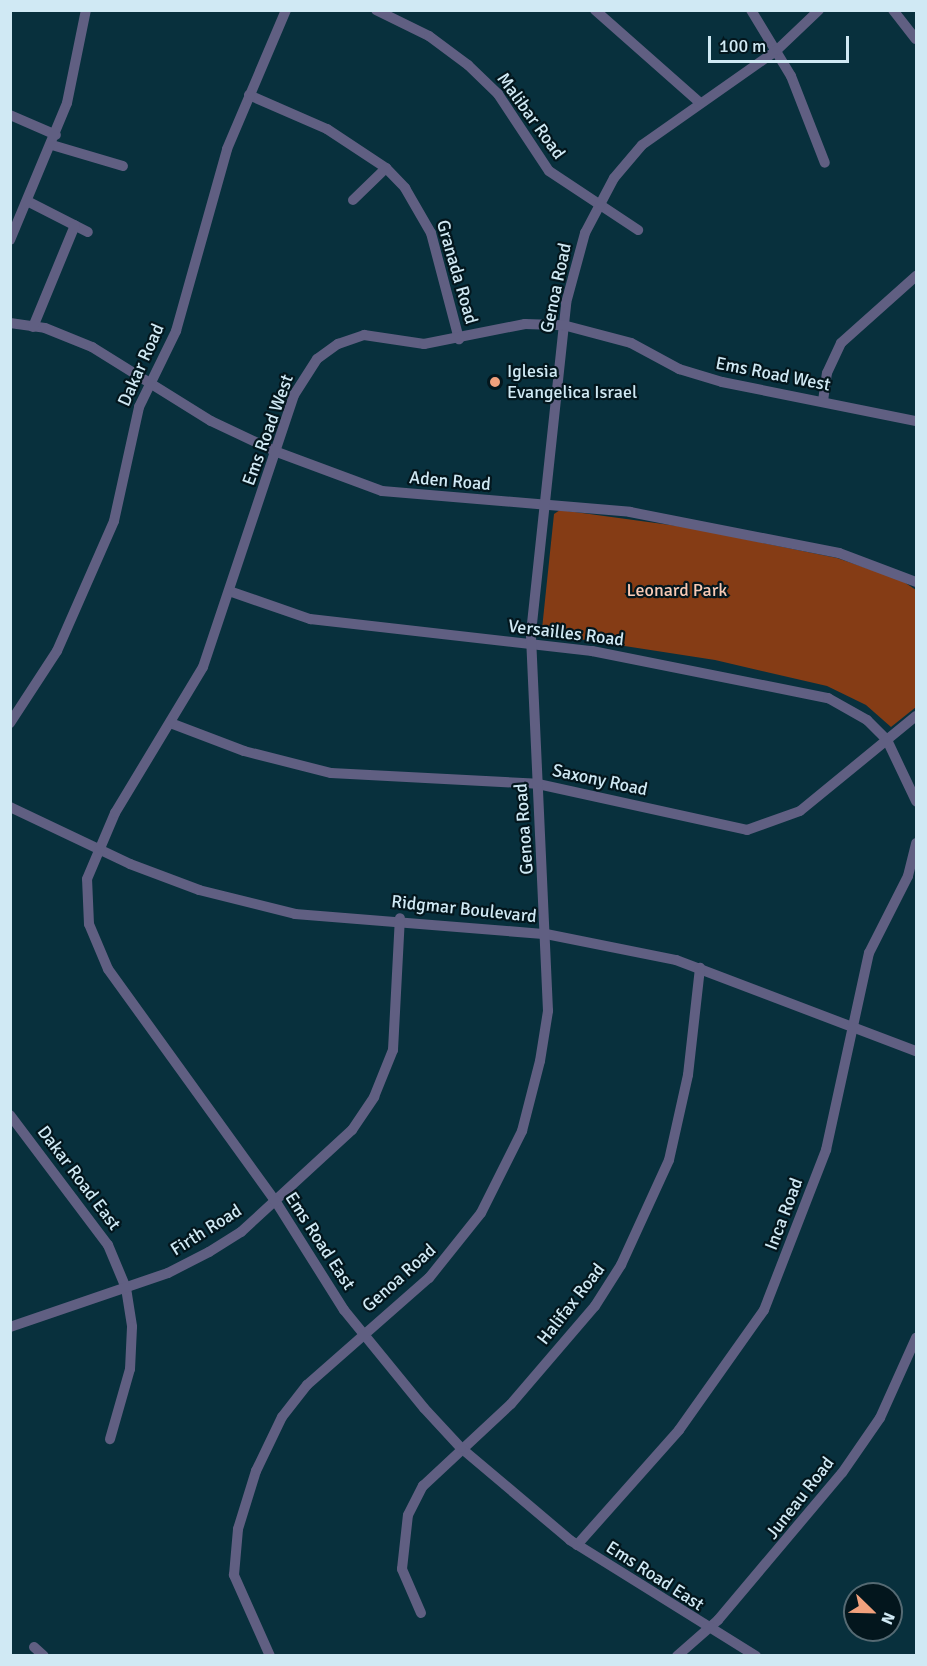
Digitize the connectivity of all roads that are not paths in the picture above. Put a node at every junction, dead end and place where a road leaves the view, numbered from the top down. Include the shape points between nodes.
1 (86, 10) edge
2 (286, 10) edge
3 (376, 10) edge
4 (595, 10) edge
5 (751, 10) edge
6 (819, 10) edge
7 (893, 10) edge
8 (916, 39) edge
9 (777, 50) junction
10 (249, 95) junction
11 (699, 102) junction
12 (11, 115) edge
13 (54, 140) junction
14 (825, 163) dead end
15 (123, 166) dead end
16 (386, 168) junction
17 (353, 200) dead end
18 (29, 202) junction
19 (598, 205) junction
20 (75, 225) junction
21 (638, 230) dead end
22 (88, 232) dead end
23 (10, 240) edge
24 (916, 276) edge
25 (10, 323) edge
26 (563, 325) junction
27 (33, 327) junction
28 (459, 339) junction
29 (152, 382) junction
30 (823, 401) junction
31 (916, 421) edge
32 (277, 453) junction
33 (545, 504) junction
34 (916, 582) edge
35 (229, 591) junction
36 (531, 645) junction
37 (916, 716) edge
38 (10, 723) edge
39 (173, 724) junction
40 (887, 740) junction
41 (538, 784) junction
42 (916, 801) edge
43 (10, 807) edge
44 (916, 843) edge
45 (98, 849) junction
46 (400, 918) junction
47 (546, 934) junction
48 (700, 968) junction
49 (853, 1025) junction
50 (916, 1051) edge
51 (10, 1115) edge
52 (276, 1202) junction
53 (126, 1288) junction
54 (10, 1328) edge
55 (363, 1332) junction
56 (916, 1338) edge
57 (110, 1439) dead end
58 (461, 1448) junction
59 (577, 1545) junction
60 (421, 1612) dead end
61 (707, 1630) junction
62 (34, 1647) dead end
63 (267, 1651) edge
64 (44, 1656) edge
65 (678, 1656) edge
66 (756, 1656) edge

1 - 13 street via 77,70
2 - 10 street, Dakar Road
3 - 19 street, Malibar Road via 429,36 468,65 498,94 540,161
4 - 11 street
5 - 9 street
6 - 9 street, Genoa Road
7 - 8 street
9 - 11 street, Genoa Road
9 - 14 street via 805,105
10 - 16 street, Granada Road via 327,129
10 - 29 street, Dakar Road via 227,149 176,331
11 - 19 street, Genoa Road via 642,145
12 - 13 street
13 - 15 street
13 - 18 street
16 - 17 street
16 - 28 street, Granada Road via 431,233
18 - 20 street
18 - 23 street
19 - 21 street, Malibar Road
19 - 26 street, Genoa Road via 576,261
20 - 22 street
20 - 27 street
24 - 30 street via 841,343 827,373
25 - 27 street, Aden Road
26 - 28 street, Ems Road West via 525,324
26 - 30 street, Ems Road West via 631,343 700,376
26 - 33 street, Genoa Road
27 - 29 street, Aden Road via 92,347
28 - 32 street, Ems Road West via 424,344 364,335 338,344 303,378
29 - 32 street, Aden Road via 211,421
29 - 38 street, Dakar Road via 130,434 116,513 100,556 57,651
30 - 31 street, Ems Road West
32 - 33 street, Aden Road via 382,490
32 - 35 street, Ems Road West
33 - 34 street, Aden Road via 630,512 805,546
33 - 36 street, Genoa Road
35 - 36 street, Versailles Road via 310,619
35 - 39 street, Ems Road West via 203,667
36 - 40 street, Versailles Road via 684,666 828,698 867,720
36 - 41 street, Genoa Road
37 - 40 street, Saxony Road
39 - 41 street, Saxony Road via 244,751 331,773
39 - 45 street, Ems Road West
40 - 41 street, Saxony Road via 786,820 747,830
40 - 42 street
41 - 47 street, Genoa Road
43 - 45 street, Ridgmar Boulevard
44 - 49 street, Inca Road via 908,876 869,953
45 - 46 street, Ridgmar Boulevard via 170,881 266,908
45 - 52 street, Ems Road East via 87,879 87,906 108,969
46 - 47 street, Ridgmar Boulevard
46 - 52 street, Firth Road via 398,1025 374,1097 352,1130
47 - 48 street, Ridgmar Boulevard
47 - 55 street, Genoa Road via 544,1042 522,1131 505,1168 456,1246 429,1278
48 - 49 street, Ridgmar Boulevard
48 - 58 street, Halifax Road via 678,1123 635,1237 595,1306 511,1404
49 - 50 street, Ridgmar Boulevard
49 - 59 street, Inca Road via 826,1150 764,1310 680,1430
51 - 53 street, Dakar Road East via 108,1245
52 - 53 street, Firth Road via 209,1252
52 - 55 street, Ems Road East
53 - 54 street, Firth Road
53 - 57 street, Dakar Road East via 132,1327 130,1369
55 - 58 street, Ems Road East
55 - 63 street, Genoa Road via 282,1418 245,1503 234,1575
56 - 61 street, Juneau Road via 880,1418 842,1473
58 - 59 street, Ems Road East
58 - 60 street, Halifax Road via 423,1486 403,1532 402,1569
59 - 61 street, Ems Road East
61 - 65 street, Juneau Road
61 - 66 street, Ems Road East
62 - 64 street

